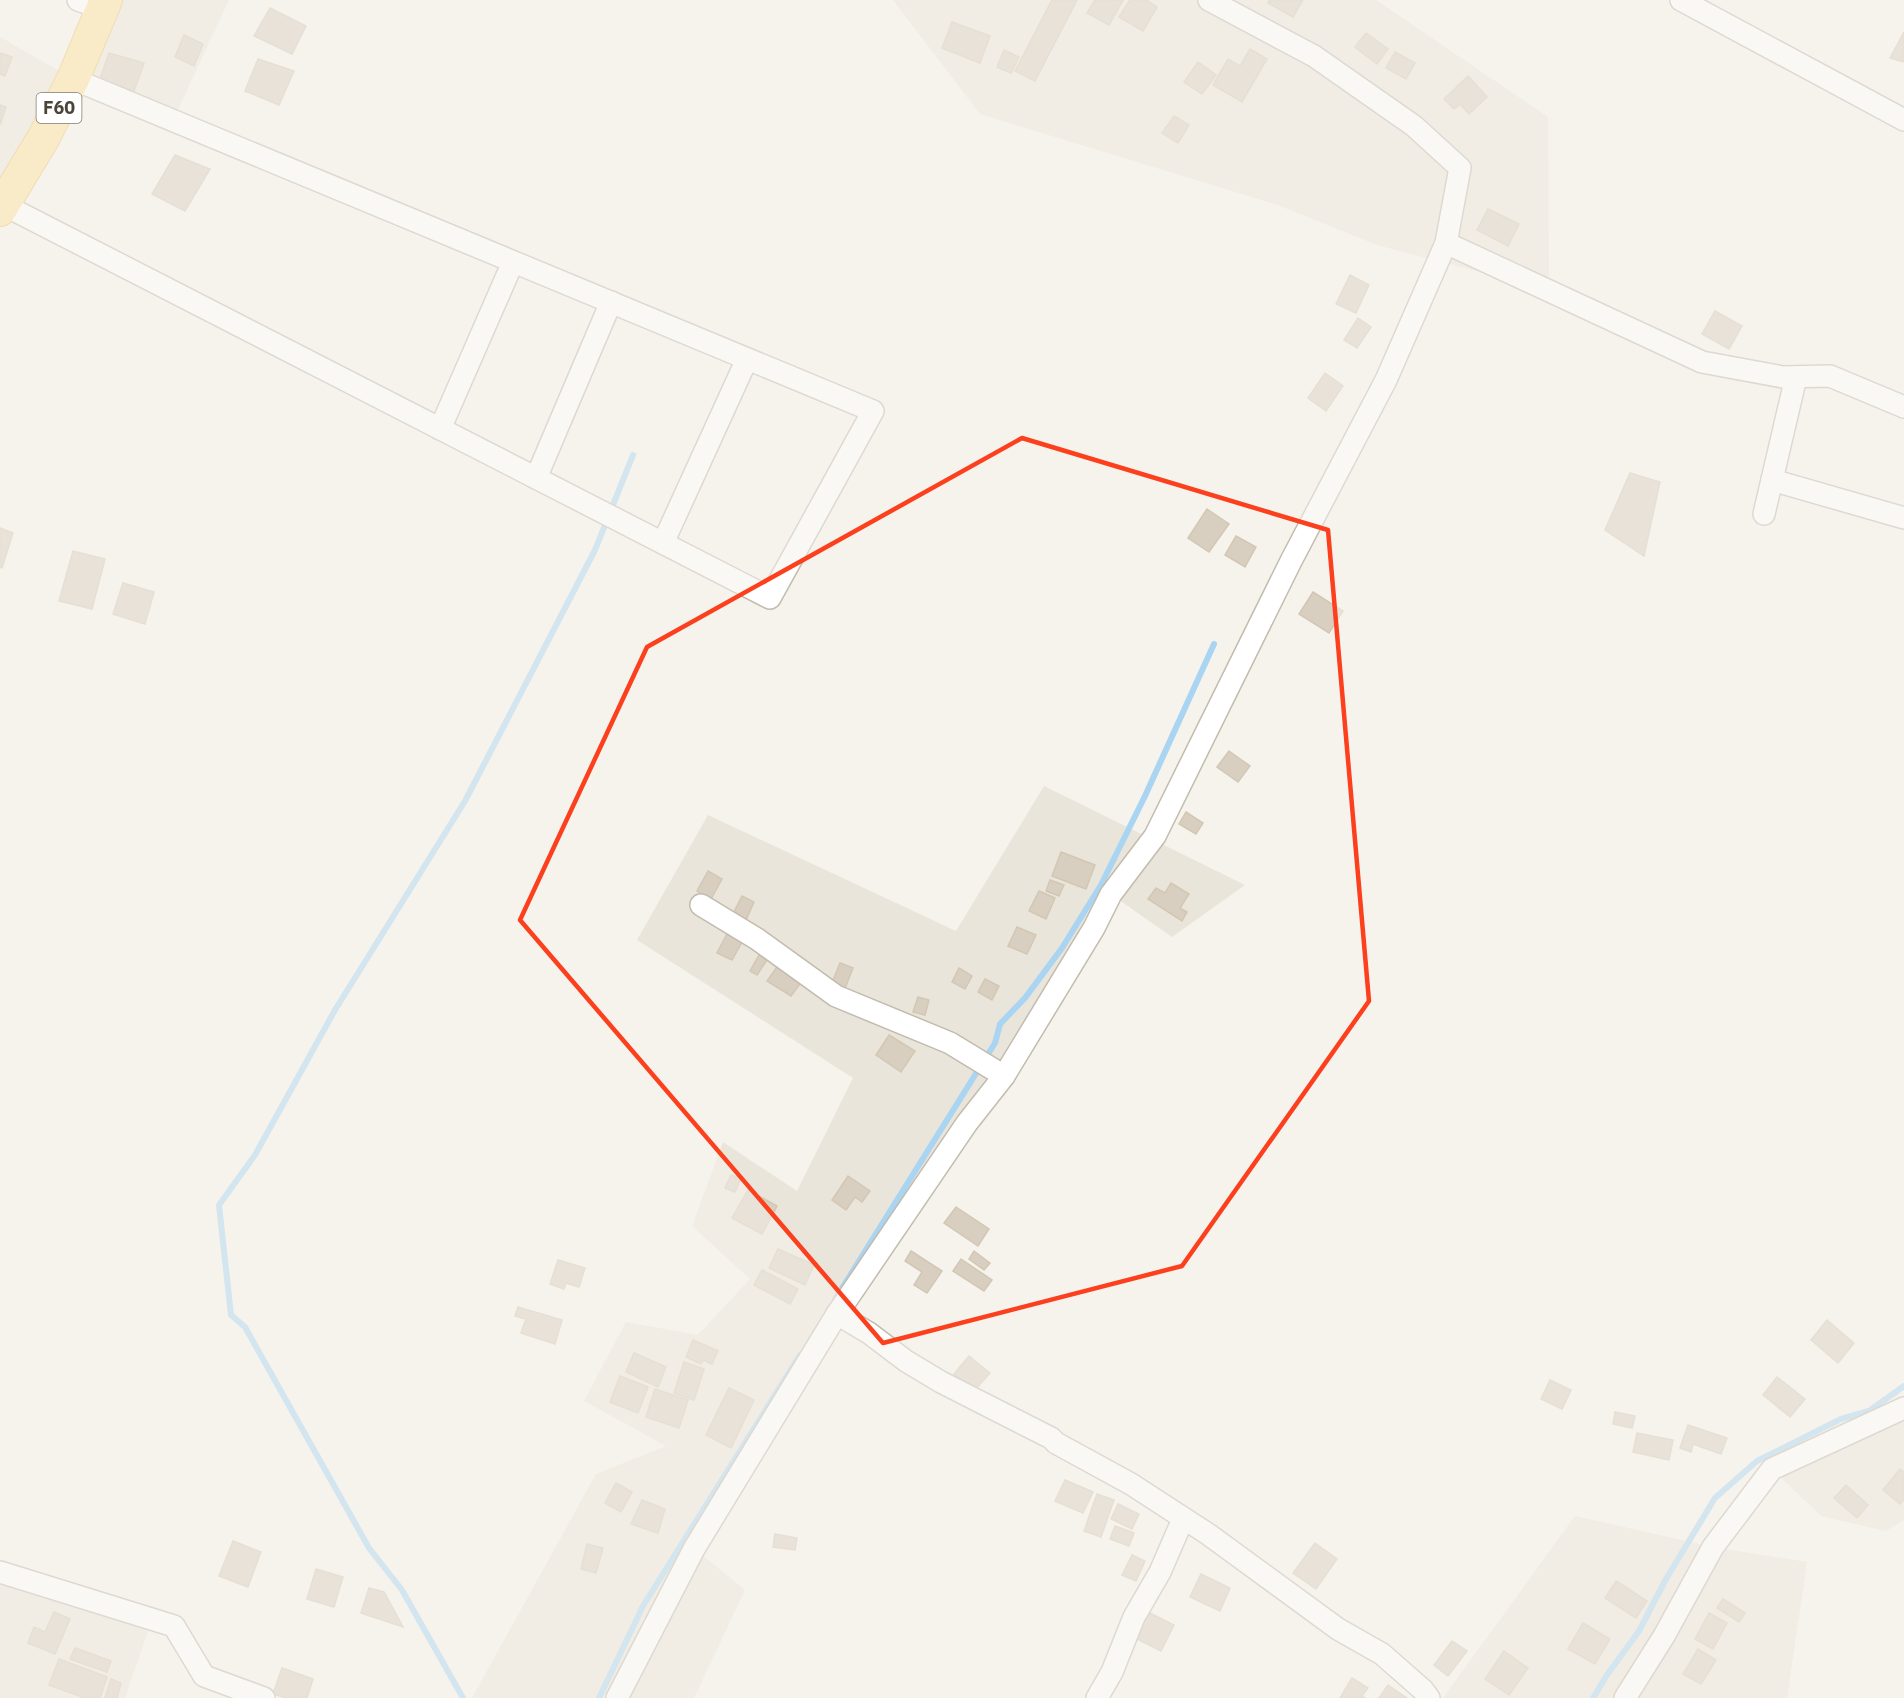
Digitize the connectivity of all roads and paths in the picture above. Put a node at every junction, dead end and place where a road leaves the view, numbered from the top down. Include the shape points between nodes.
1 (1209, 0) edge
2 (1681, 0) edge
3 (96, 3) edge
4 (73, 79) junction
5 (1904, 120) edge
6 (2, 208) edge
7 (1446, 243) junction
8 (513, 262) junction
9 (611, 302) junction
10 (747, 359) junction
11 (1796, 377) junction
12 (1904, 407) edge
13 (440, 429) junction
14 (536, 478) junction
15 (1772, 480) junction
16 (1764, 514) dead end
17 (1904, 518) edge
18 (663, 543) junction
19 (701, 905) dead end
20 (1004, 1076) junction
21 (837, 1314) junction
22 (1904, 1408) edge
23 (1183, 1519) junction
24 (0, 1572) edge
25 (264, 1698) edge
26 (617, 1698) edge
27 (1097, 1698) edge
28 (1429, 1698) edge
29 (1625, 1698) edge

1 - 7 street via 1314,56 1414,126 1460,168
2 - 5 street
3 - 4 main road, F60
4 - 6 main road, F60
4 - 8 street
6 - 13 street
7 - 11 street via 1702,362
7 - 20 street via 1386,380 1155,836 1112,894
8 - 9 street
8 - 13 street
9 - 10 street
9 - 14 street
10 - 18 street
10 - 18 street via 873,411 770,598
11 - 12 street via 1830,376
11 - 15 street
13 - 14 street
14 - 18 street
15 - 16 street
15 - 17 street
19 - 20 street via 757,939 836,996 950,1043
20 - 21 street via 967,1123
21 - 23 street via 941,1382 1099,1465
21 - 26 street via 694,1549
22 - 29 street via 1773,1469 1713,1547
23 - 27 street
23 - 28 street via 1338,1629 1382,1654
24 - 25 street via 174,1626 204,1676

